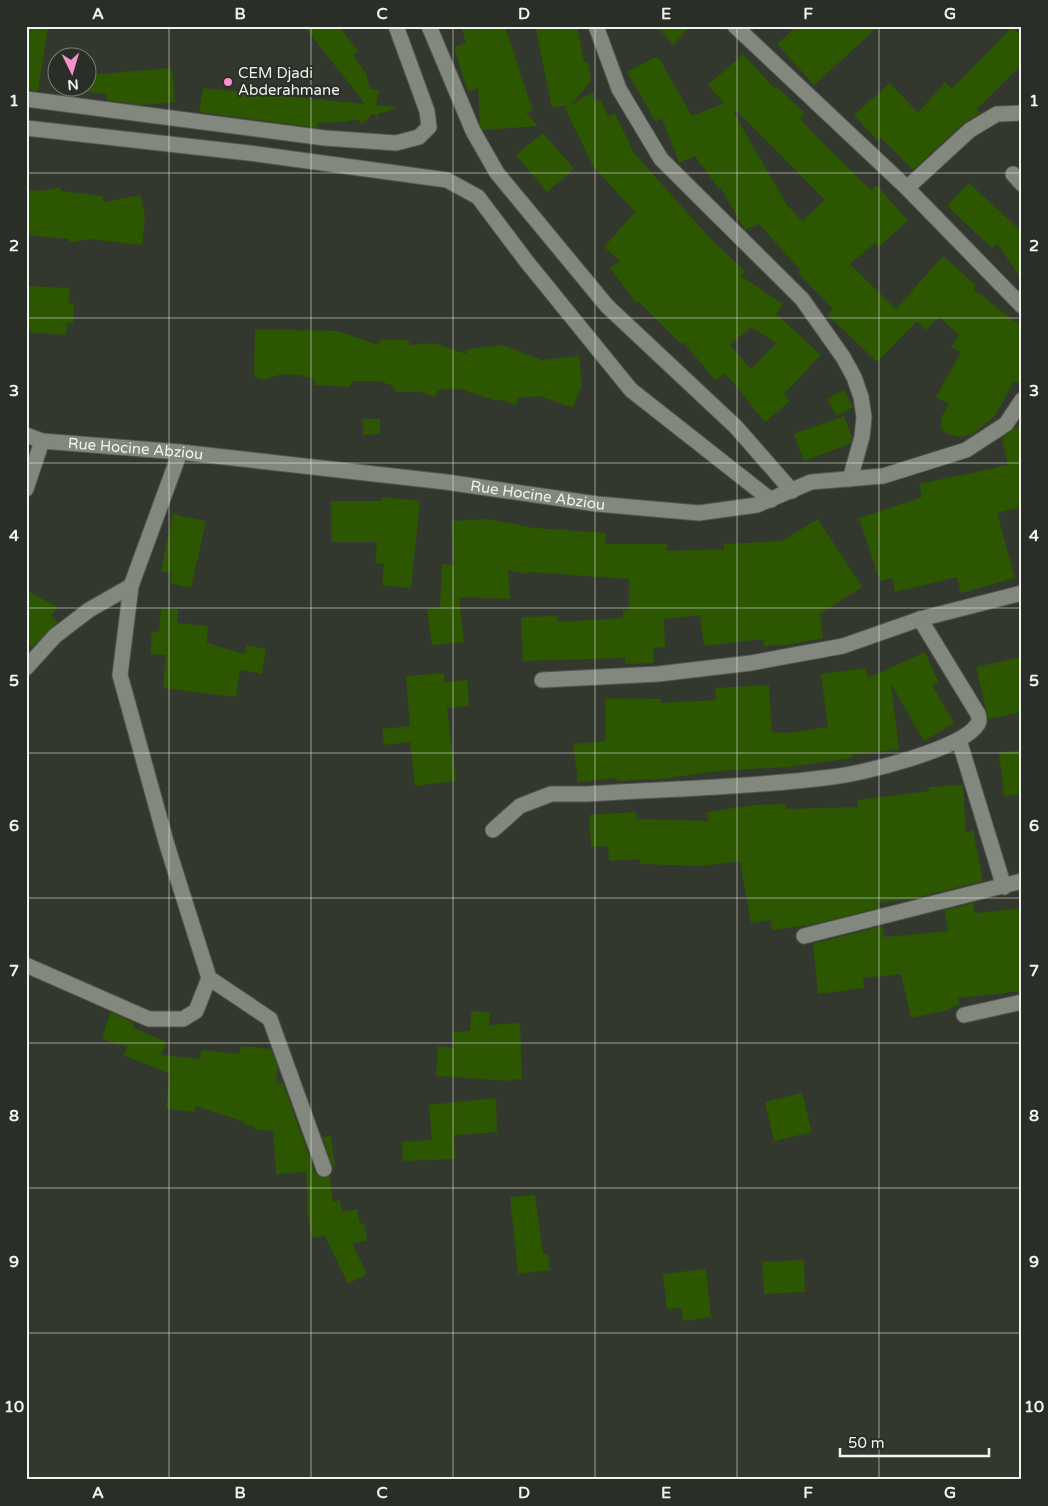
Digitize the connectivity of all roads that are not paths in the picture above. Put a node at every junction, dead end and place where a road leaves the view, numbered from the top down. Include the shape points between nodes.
1 (396, 26) edge
2 (429, 26) edge
3 (596, 26) edge
4 (735, 26) edge
5 (26, 99) edge
6 (1022, 113) edge
7 (26, 128) edge
8 (907, 188) junction
9 (1022, 306) edge
10 (1022, 400) edge
11 (26, 436) edge
12 (42, 441) junction
13 (180, 452) junction
14 (850, 479) junction
15 (26, 488) edge
16 (792, 491) junction
17 (771, 500) junction
18 (131, 586) junction
19 (1022, 593) edge
20 (920, 619) junction
21 (26, 668) edge
22 (542, 680) dead end
23 (959, 740) junction
24 (493, 830) dead end
25 (1022, 881) edge
26 (1004, 887) junction
27 (804, 936) dead end
28 (26, 965) edge
29 (209, 978) junction
30 (1022, 1002) edge
31 (964, 1015) dead end
32 (324, 1169) dead end

1 - 5 street via 427,111 429,127 420,137 396,143 325,138
2 - 16 street via 473,131 497,173 607,306 736,427
3 - 14 street via 618,89 661,159 802,299 843,357 854,377 864,417
4 - 8 street
6 - 8 street via 997,114 970,130
7 - 17 street via 249,153 447,180 478,198 631,390
8 - 9 street
10 - 14 street, Rue Hocine Abziou via 1006,424 966,450 883,476
11 - 12 street, Rue Hocine Abziou
12 - 13 street, Rue Hocine Abziou
12 - 15 street
13 - 17 street, Rue Hocine Abziou via 446,482 597,504 699,513
13 - 18 street
14 - 16 street, Rue Hocine Abziou via 811,482
16 - 17 street, Rue Hocine Abziou
18 - 21 street via 89,610 55,636
18 - 29 street via 120,675 167,844
19 - 20 street
20 - 22 street via 843,646 751,663 658,674
20 - 23 street via 978,714 977,726
23 - 24 street via 902,762 833,777 551,794 520,806
23 - 26 street
25 - 26 street
26 - 27 street
28 - 29 street via 148,1019 183,1019 196,1011
29 - 32 street via 270,1019
30 - 31 street

